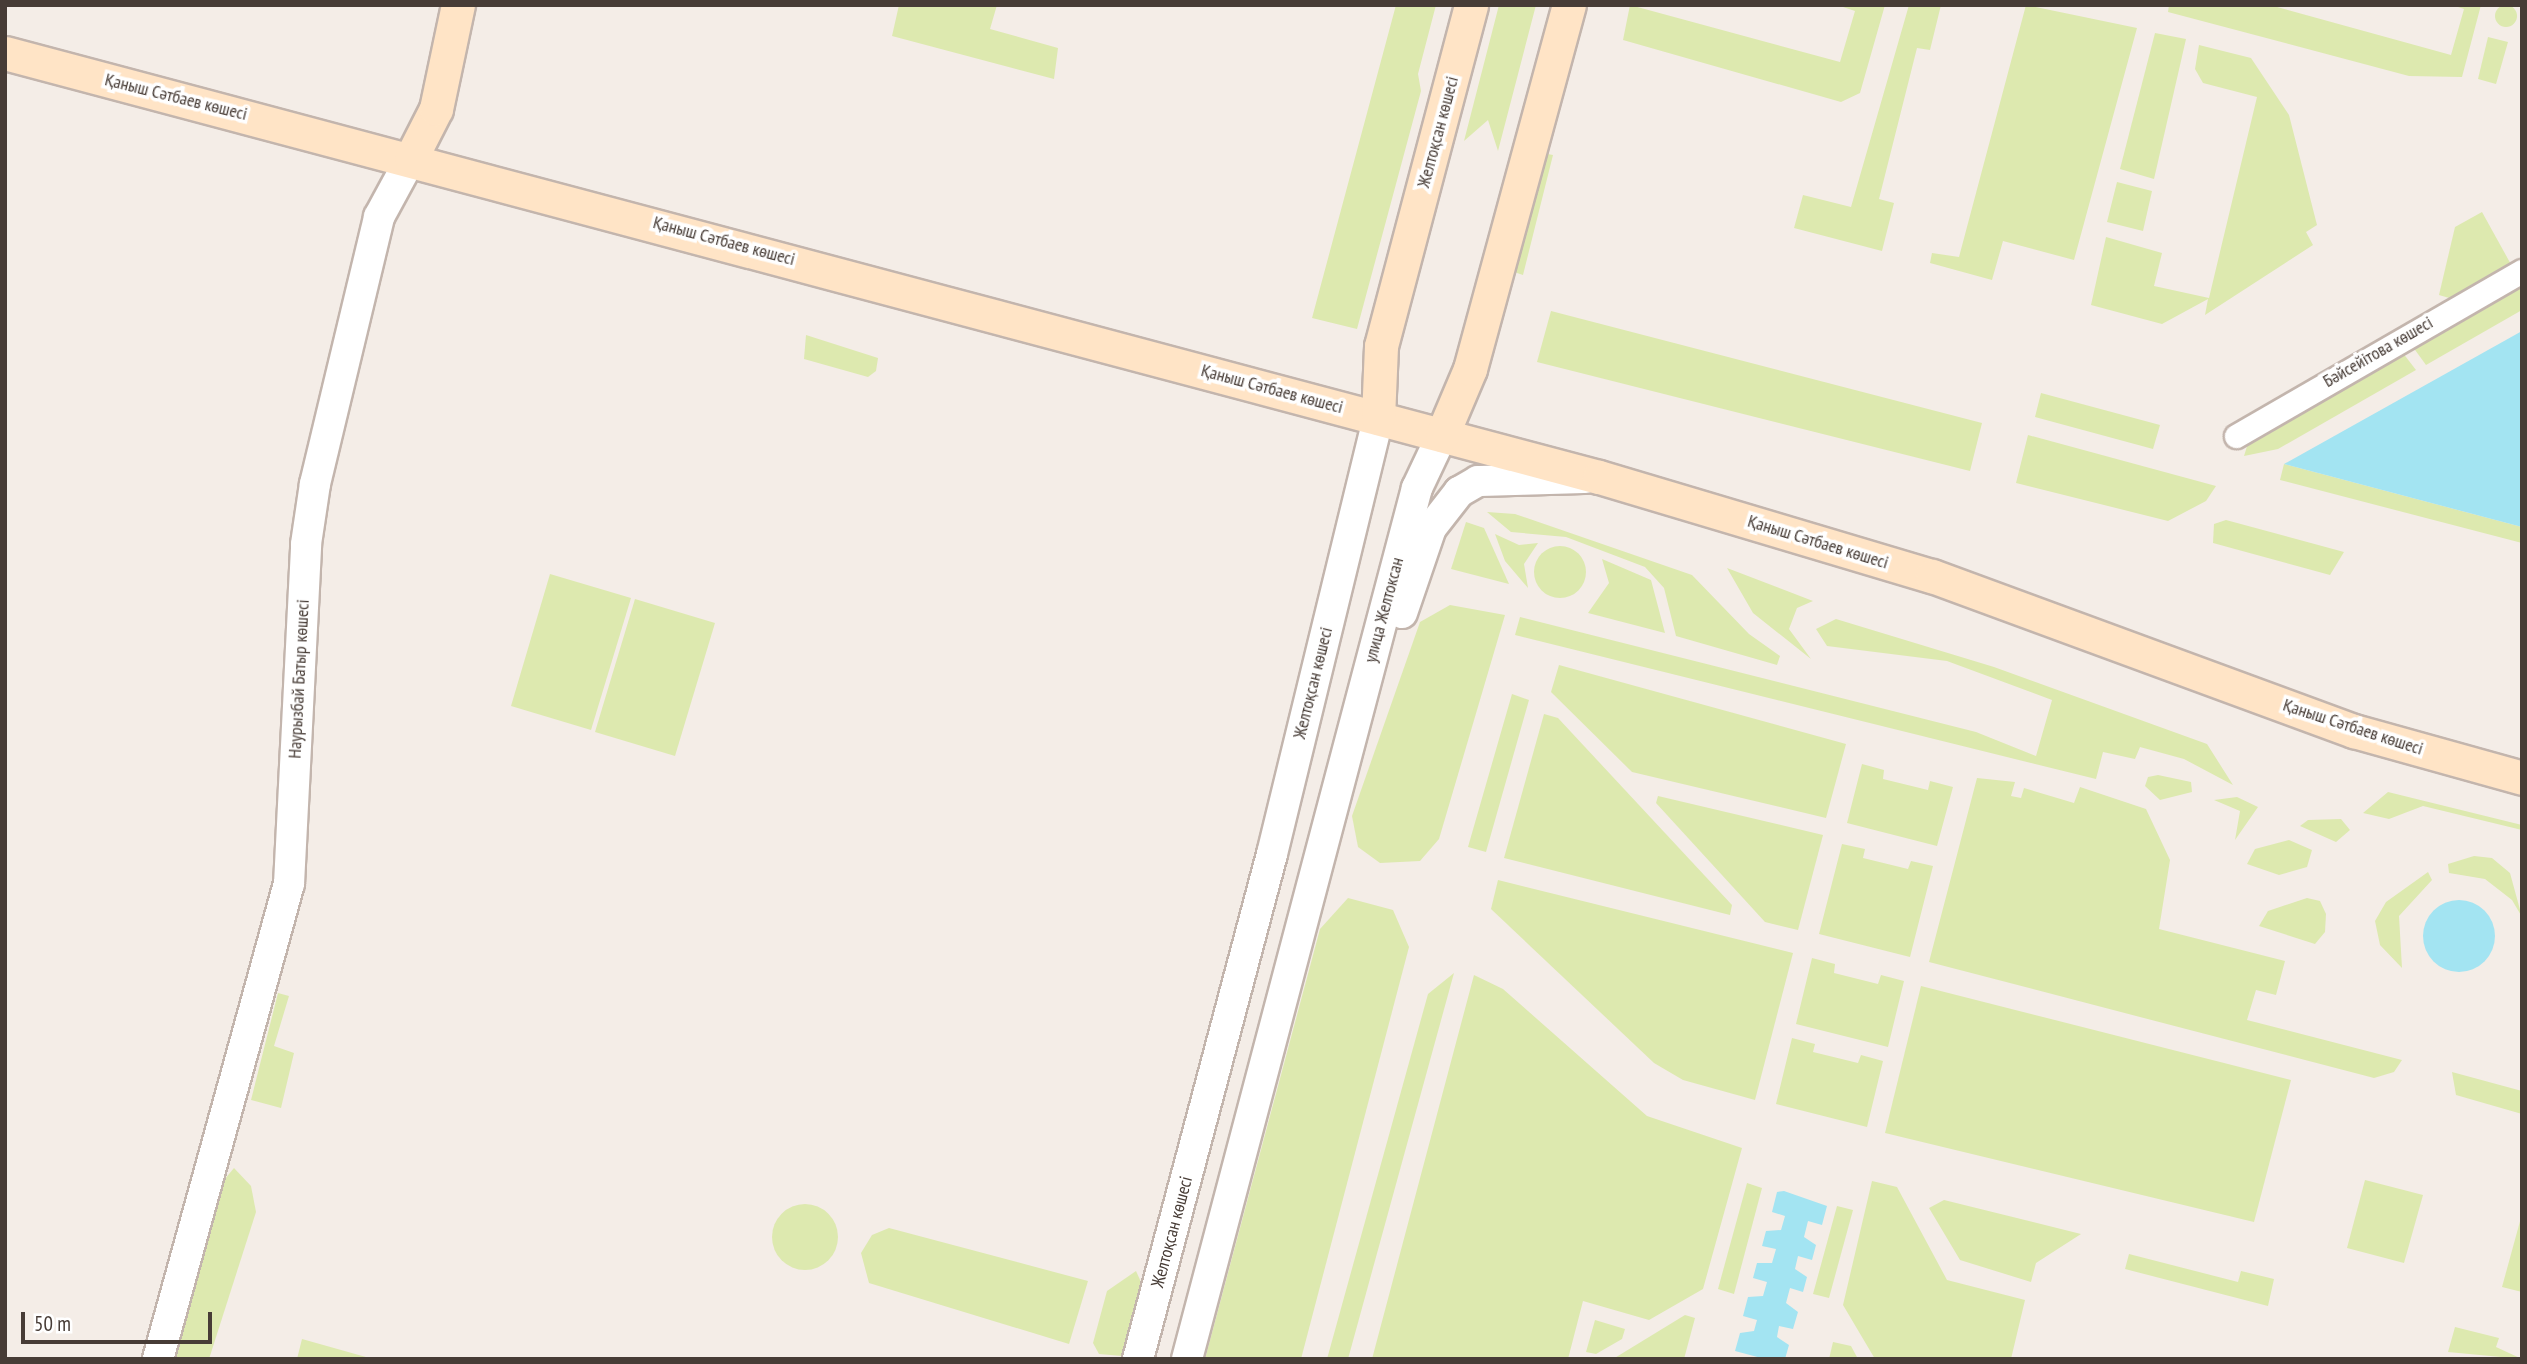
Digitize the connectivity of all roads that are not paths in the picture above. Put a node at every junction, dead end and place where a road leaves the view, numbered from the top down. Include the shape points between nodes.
1 (458, 5) edge
2 (1471, 5) edge
3 (1569, 5) edge
4 (5, 53) edge
5 (411, 159) junction
6 (2522, 271) edge
7 (1378, 418) junction
8 (1442, 435) junction
9 (2236, 436) dead end
10 (1599, 477) junction
11 (2522, 778) edge
12 (1335, 790) junction
13 (1272, 854) junction
14 (1314, 867) junction
15 (158, 1359) edge
16 (1138, 1359) edge
17 (1187, 1359) edge

1 - 5 main road, Наурызбай Батыр көшесі via 436,109
2 - 7 main road, Желтоқсан көшесі via 1381,346
3 - 8 main road via 1470,369
4 - 5 main road, Қаныш Сәтбаев көшесі
5 - 7 main road, Қаныш Сәтбаев көшесі
5 - 15 street, Наурызбай Батыр көшесі via 379,217 315,484 306,544 289,884
6 - 9 street, Бәйсейітова көшесі
7 - 8 main road, Қаныш Сәтбаев көшесі
7 - 13 street, Желтоқсан көшесі
8 - 10 main road, Қаныш Сәтбаев көшесі
8 - 12 street, улица Желтоксан via 1417,488
10 - 11 main road, Қаныш Сәтбаев көшесі via 1932,576 2354,731
10 - 12 street via 1478,481 1444,505
12 - 14 street
13 - 14 street
13 - 16 street, Желтоқсан көшесі
14 - 17 street

